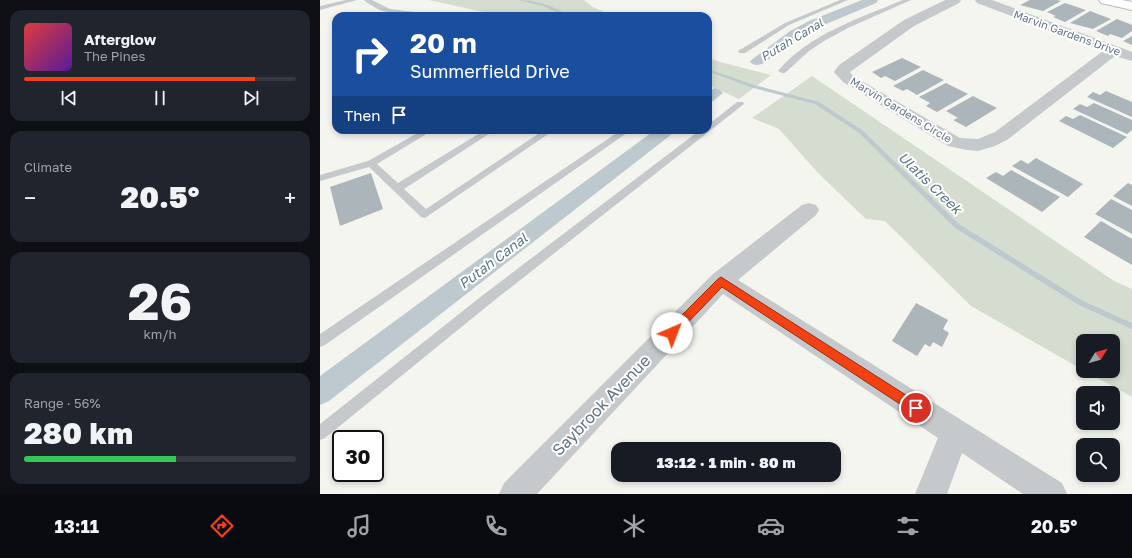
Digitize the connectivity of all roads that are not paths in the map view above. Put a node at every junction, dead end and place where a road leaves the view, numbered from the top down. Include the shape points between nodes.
1 (354, 0) edge
2 (367, 0) edge
3 (845, 0) edge
4 (908, 0) edge
5 (955, 0) edge
6 (981, 0) edge
7 (1105, 0) edge
8 (1129, 0) edge
9 (1132, 1) edge
10 (1132, 6) edge
11 (320, 8) edge
12 (397, 12) edge
13 (1114, 50) junction
14 (742, 51) dead end
15 (1132, 57) edge
16 (782, 71) dead end
17 (740, 104) dead end
18 (712, 125) edge
19 (422, 134) edge
20 (485, 134) edge
21 (544, 134) edge
22 (621, 134) edge
23 (701, 134) edge
24 (371, 163) junction
25 (320, 178) edge
26 (398, 188) junction
27 (809, 210) dead end
28 (721, 281) junction
29 (320, 341) edge
30 (320, 433) edge
31 (955, 433) junction
32 (515, 494) edge
33 (931, 494) edge
34 (1051, 494) edge

1 - 11 lane
2 - 12 lane via 388,11
3 - 14 lane via 787,24
4 - 16 lane via 823,39
5 - 13 street, Marvin Gardens Circle via 909,23 844,68 842,72 848,79 954,142 981,146 991,142
6 - 13 street, Marvin Gardens Drive
7 - 10 main road
8 - 9 main road
13 - 15 street, Marvin Gardens Drive
17 - 18 lane
19 - 24 lane
20 - 26 lane
21 - 26 lane via 425,214
22 - 29 lane
23 - 30 lane via 487,299
24 - 25 lane
24 - 26 lane
27 - 28 street, Saybrook Avenue
28 - 31 street
28 - 32 street, Saybrook Avenue
31 - 33 street
31 - 34 street

